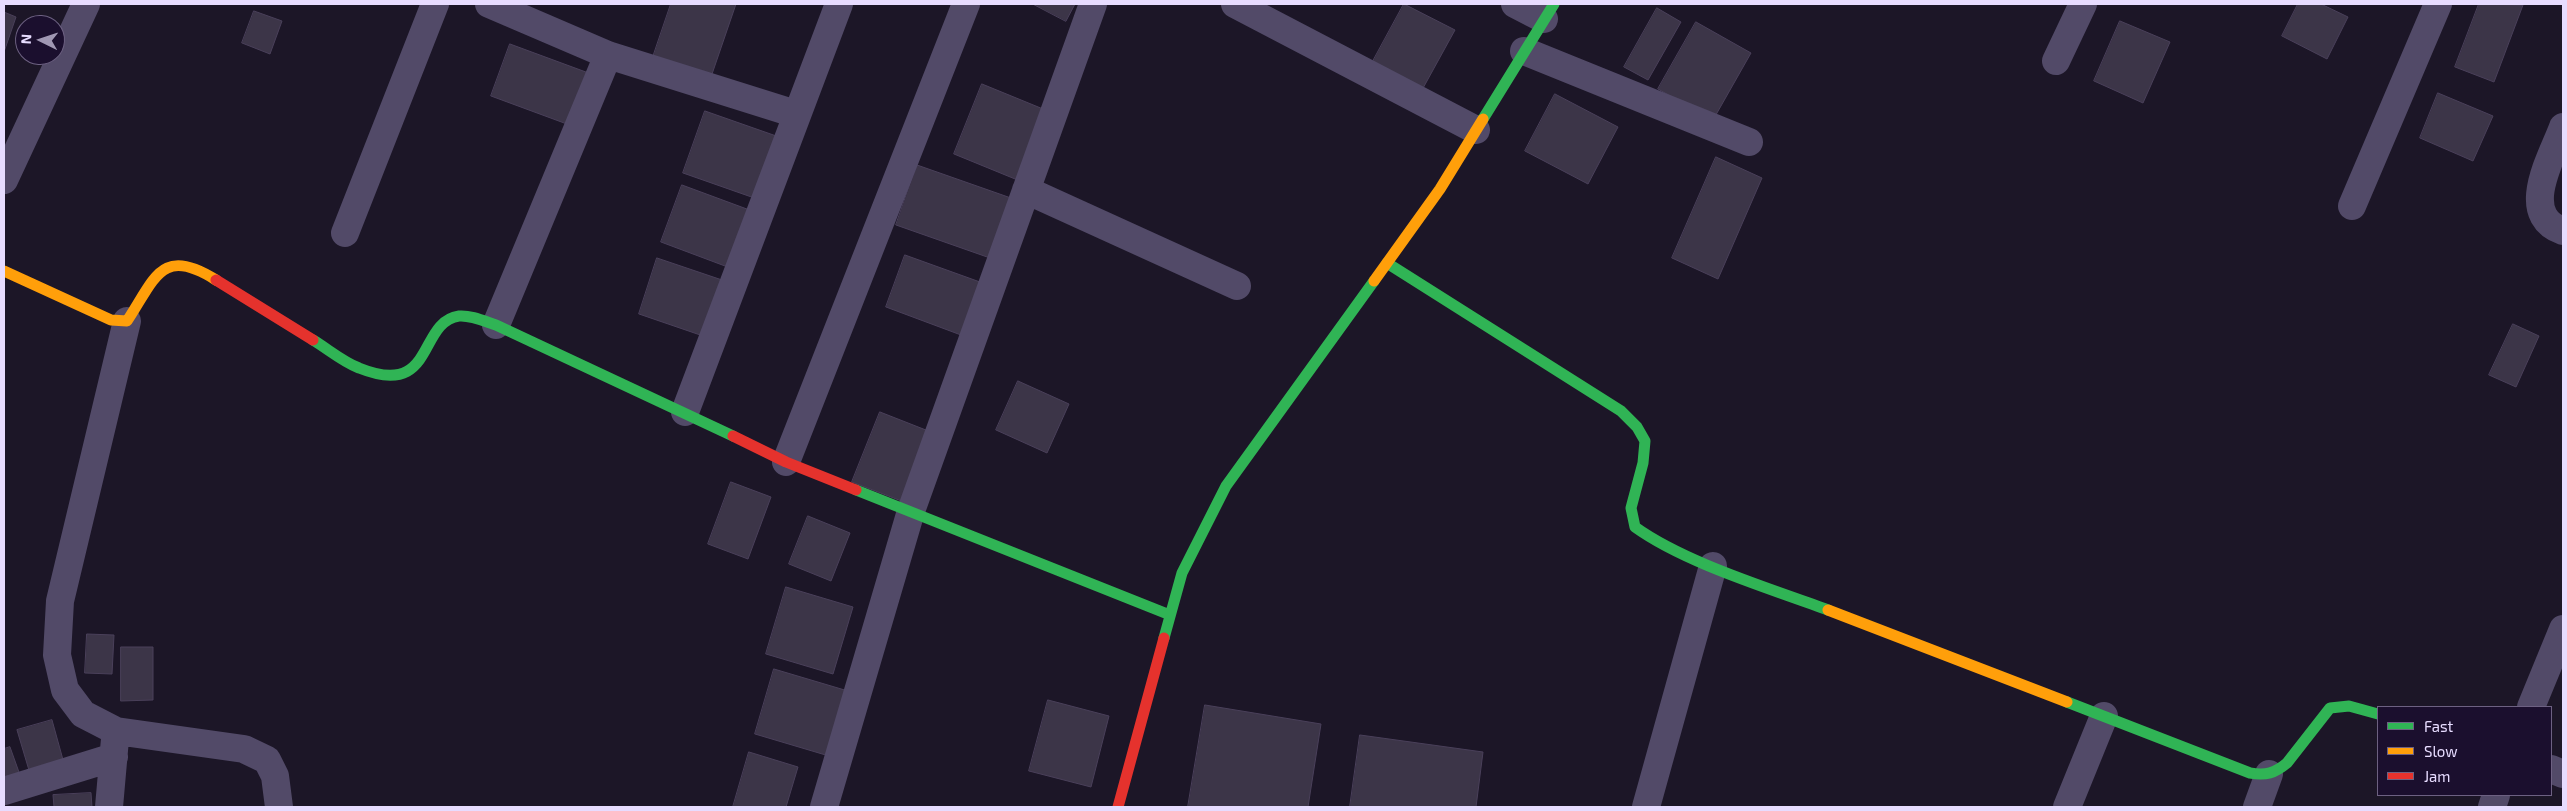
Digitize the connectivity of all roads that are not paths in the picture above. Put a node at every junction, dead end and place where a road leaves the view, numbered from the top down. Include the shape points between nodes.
1 (86, 4) edge
2 (435, 4) edge
3 (490, 4) edge
4 (839, 4) edge
5 (966, 4) edge
6 (1094, 4) edge
7 (1235, 4) edge
8 (1515, 4) edge
9 (2083, 4) edge
10 (2438, 4) edge
11 (1549, 12) edge
12 (1524, 52) junction
13 (608, 55) junction
14 (2056, 62) dead end
15 (796, 114) junction
16 (2563, 127) edge
17 (1476, 130) junction
18 (1749, 142) dead end
19 (4, 180) edge
20 (1026, 190) junction
21 (2352, 206) dead end
22 (2563, 231) edge
23 (345, 233) dead end
24 (1387, 263) junction
25 (4, 271) edge
26 (1237, 286) dead end
27 (127, 321) junction
28 (496, 325) junction
29 (685, 412) junction
30 (786, 462) junction
31 (911, 511) junction
32 (1713, 566) junction
33 (1170, 615) junction
34 (2563, 629) edge
35 (2531, 706) edge
36 (2377, 714) edge
37 (2104, 716) junction
38 (115, 744) junction
39 (2269, 774) junction
40 (4, 791) edge
41 (109, 807) edge
42 (279, 807) edge
43 (824, 807) edge
44 (1118, 807) edge
45 (1646, 807) edge
46 (2067, 807) edge
47 (2257, 807) edge

1 - 19 street
2 - 23 street
3 - 13 street
4 - 15 street
5 - 30 street
6 - 20 street
7 - 17 street
8 - 11 street
9 - 14 street
10 - 21 street
11 - 12 street
12 - 17 street
12 - 18 street
13 - 15 street
13 - 28 street
15 - 29 street
16 - 22 street via 2538,202 2542,215 2554,228
17 - 24 street via 1440,189
20 - 26 street
20 - 31 street
24 - 32 street via 1621,411 1637,426 1645,441 1643,463 1631,508 1635,527 1653,540
24 - 33 street via 1226,486 1182,573
25 - 27 street via 111,320
27 - 28 street via 165,268 179,264 197,268 358,368 376,375 396,377 412,370 443,322 456,316 472,317
27 - 38 street via 60,601 56,655 65,690 83,714
28 - 29 street
29 - 30 street
30 - 31 street
31 - 33 street
31 - 43 street
32 - 37 street
32 - 45 street
33 - 44 street
34 - 35 street
36 - 39 street via 2349,706 2330,708 2283,767
37 - 39 street via 2250,773
37 - 46 street
38 - 40 street
38 - 41 street
38 - 42 street via 244,749 267,760 275,776
39 - 47 street

